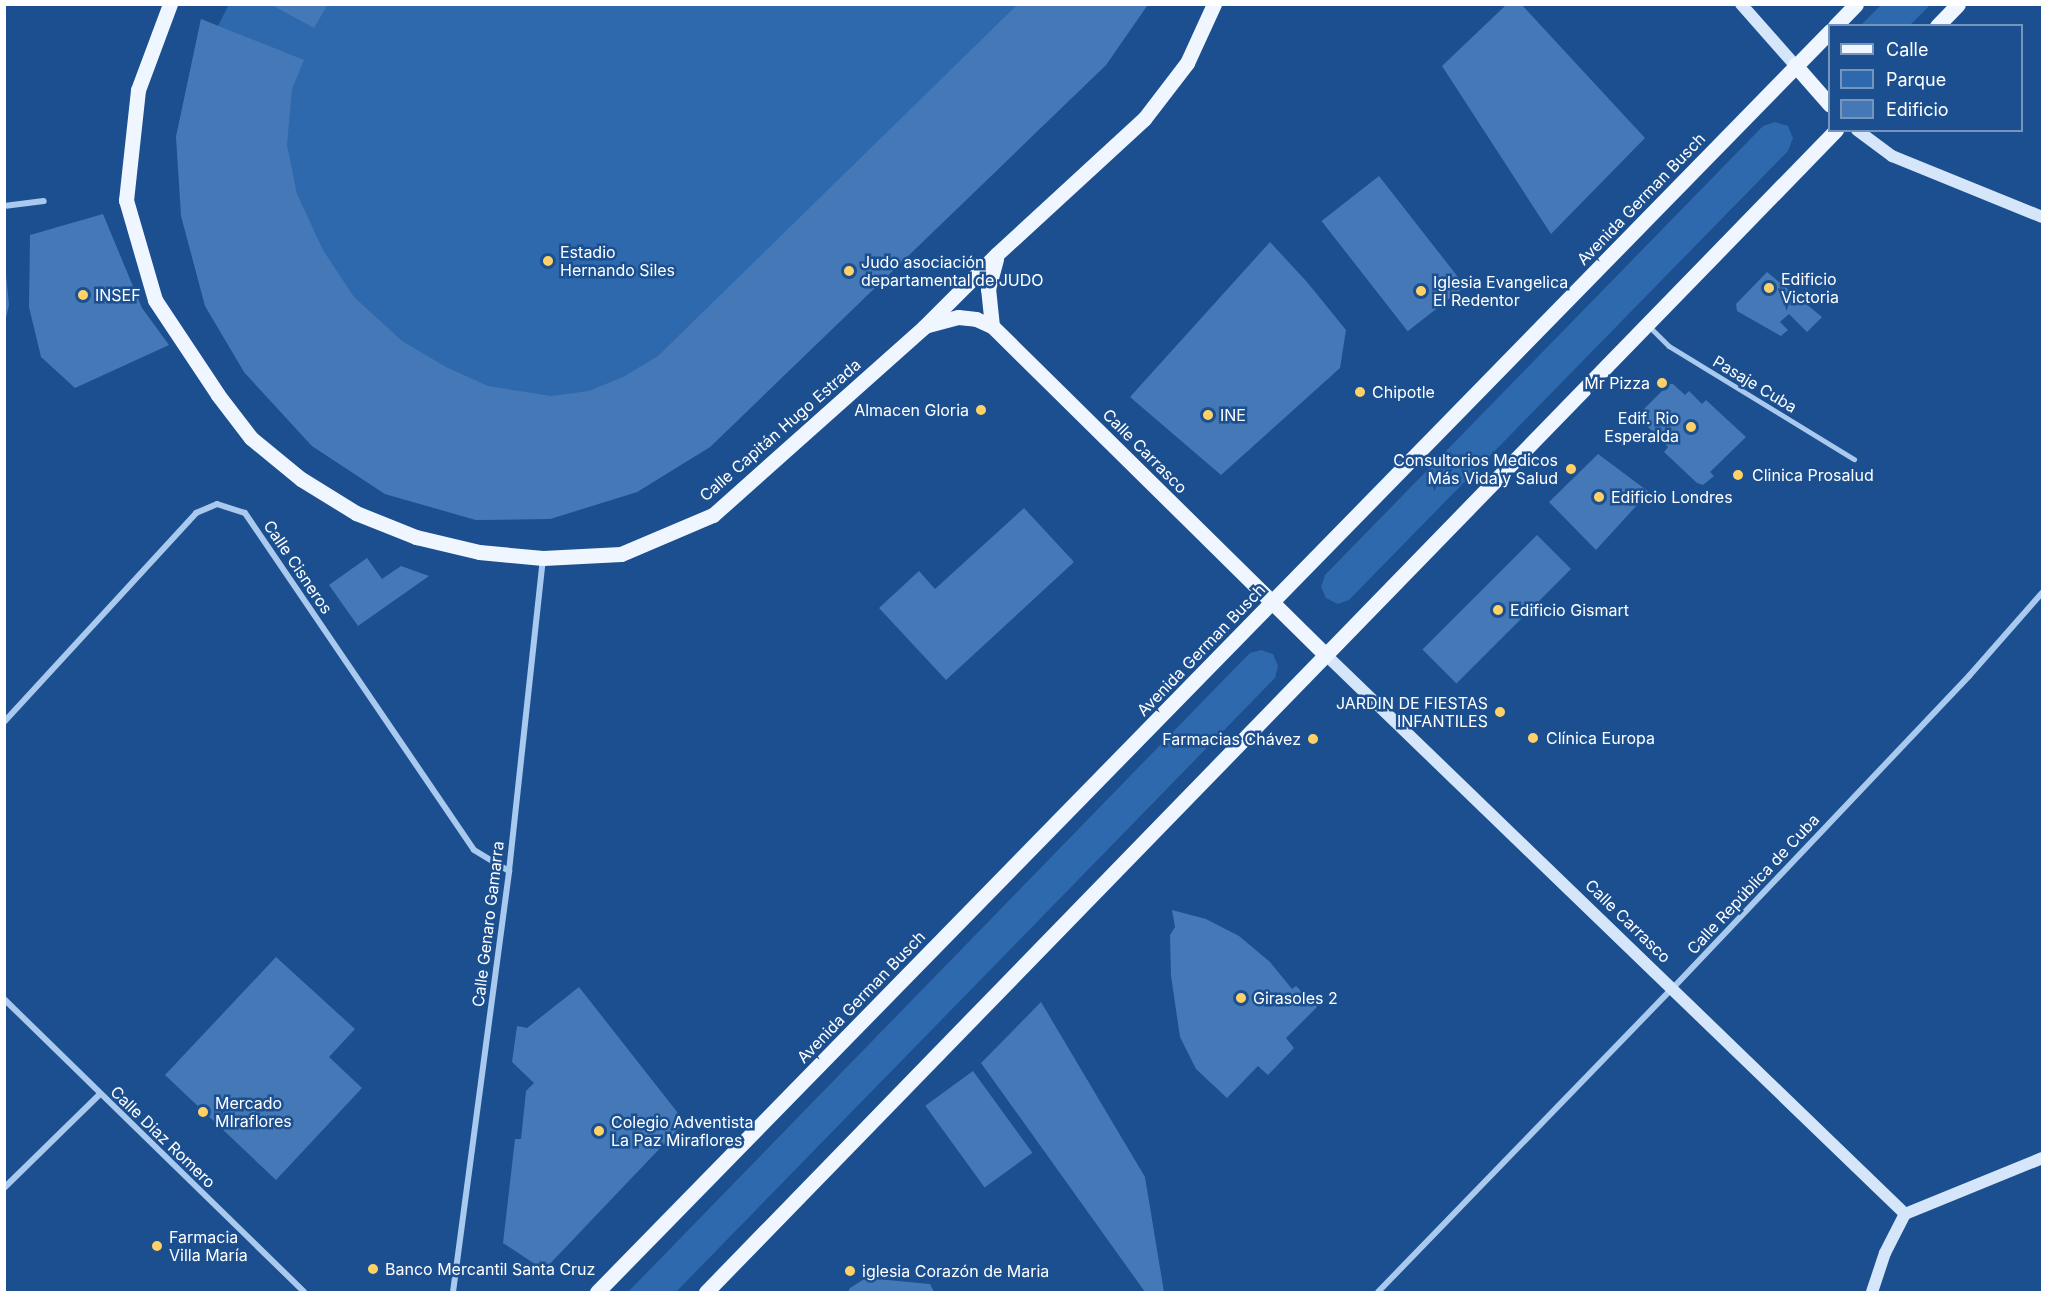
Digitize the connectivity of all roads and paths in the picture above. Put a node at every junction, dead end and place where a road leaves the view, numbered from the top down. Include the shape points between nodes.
1 (171, 4) edge
2 (1214, 4) edge
3 (1741, 4) edge
4 (1856, 4) edge
5 (1958, 4) edge
6 (1837, 24) edge
7 (1939, 24) edge
8 (1828, 33) edge
9 (1795, 65) junction
10 (1828, 103) edge
11 (1834, 132) edge
12 (1860, 132) edge
13 (44, 201) dead end
14 (4, 206) edge
15 (2043, 217) edge
16 (998, 254) junction
17 (1647, 325) junction
18 (992, 326) junction
19 (924, 327) junction
20 (1854, 459) dead end
21 (543, 558) junction
22 (2043, 593) edge
23 (1272, 602) junction
24 (1325, 654) junction
25 (4, 722) edge
26 (509, 871) junction
27 (1672, 989) junction
28 (4, 999) edge
29 (100, 1094) junction
30 (2043, 1158) edge
31 (4, 1188) edge
32 (1905, 1214) junction
33 (304, 1293) edge
34 (453, 1293) edge
35 (597, 1293) edge
36 (706, 1293) edge
37 (1378, 1293) edge
38 (1872, 1293) edge

1 - 21 main road, Calle Capitán Hugo Estrada via 138,90 126,200 155,300 218,395 251,438 301,479 356,513 416,537 479,552
2 - 16 main road, Calle Capitán Hugo Estrada via 1187,63 1144,119
3 - 9 main road
4 - 6 main road
5 - 7 main road
8 - 9 main road, Avenida German Busch
9 - 10 main road
9 - 23 main road, Avenida German Busch
11 - 17 main road
12 - 15 main road via 1892,156
13 - 14 street
16 - 18 main road via 988,289
16 - 19 main road, Calle Capitán Hugo Estrada
17 - 20 lane, Pasaje Cuba via 1669,346
17 - 24 main road
18 - 19 main road, Calle Carrasco via 958,317
18 - 23 main road, Calle Carrasco
19 - 21 main road, Calle Capitán Hugo Estrada via 714,515 621,554
21 - 26 street, Calle Genaro Gamarra
22 - 27 street, Calle República de Cuba
23 - 24 main road, Calle Carrasco
23 - 35 main road, Avenida German Busch
24 - 27 main road, Calle Carrasco
24 - 36 main road
25 - 26 street, Calle Cisneros via 196,513 217,504 245,513 474,850
26 - 34 street, Calle Genaro Gamarra
27 - 32 main road, Calle Carrasco
27 - 37 street, Calle República de Cuba
28 - 29 street, Calle Diaz Romero
29 - 31 street
29 - 33 street, Calle Diaz Romero
30 - 32 main road
32 - 38 main road via 1885,1253

